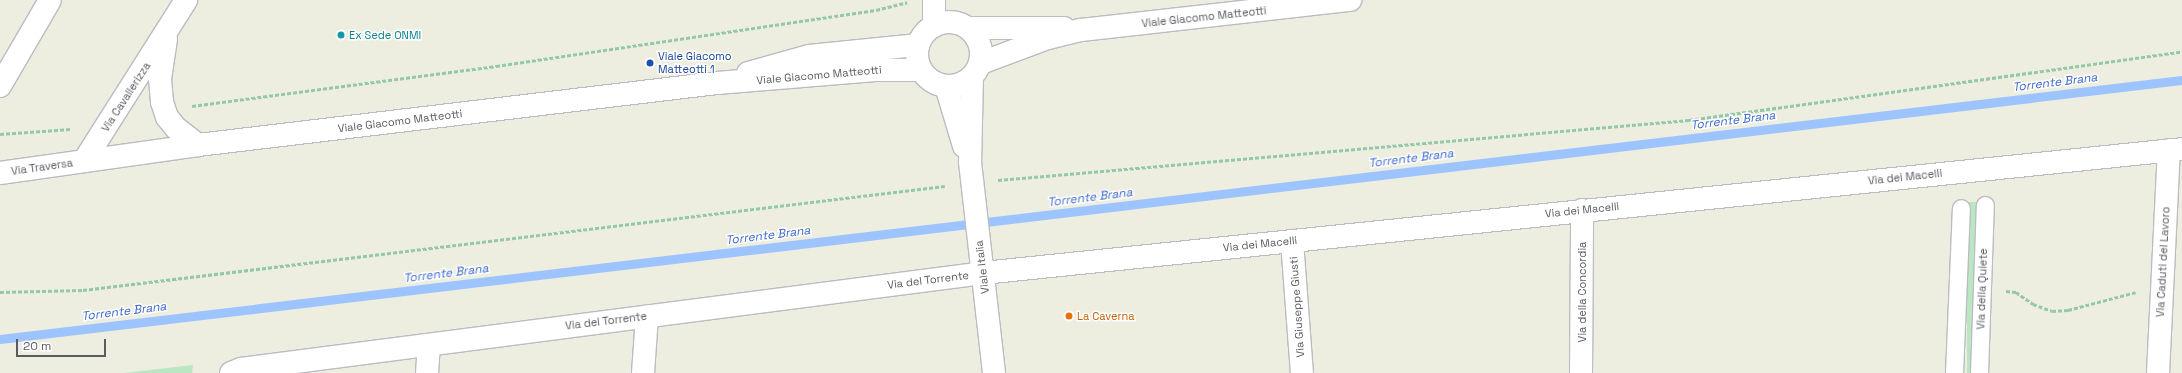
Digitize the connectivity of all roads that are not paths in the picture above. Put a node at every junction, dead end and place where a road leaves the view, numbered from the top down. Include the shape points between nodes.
1 (50, 0) edge
2 (186, 0) edge
3 (934, 0) edge
4 (1350, 0) edge
5 (1256, 6) edge
6 (934, 26) junction
7 (969, 28) junction
8 (1081, 30) junction
9 (167, 32) junction
10 (918, 45) junction
11 (921, 70) junction
12 (976, 70) junction
13 (717, 83) junction
14 (0, 86) edge
15 (946, 86) junction
16 (198, 145) junction
17 (2175, 150) edge
18 (84, 161) junction
19 (0, 173) edge
20 (972, 180) junction
21 (1985, 205) dead end
22 (1961, 208) dead end
23 (1582, 210) junction
24 (1292, 241) junction
25 (983, 273) junction
26 (647, 316) junction
27 (429, 345) junction
28 (231, 373) edge
29 (427, 373) edge
30 (643, 373) edge
31 (994, 373) edge
32 (1302, 373) edge
33 (1581, 373) edge
34 (1954, 373) edge
35 (1979, 373) edge
36 (2158, 373) edge

1 - 14 street
2 - 9 street, Via Cavallerizza
3 - 6 street
4 - 5 street, Viale Giacomo Matteotti
5 - 8 street, Viale Giacomo Matteotti
6 - 7 street via 953,22
6 - 10 street via 924,34
7 - 8 street, Viale Giacomo Matteotti via 1048,27
7 - 12 street via 979,41
8 - 12 street, Viale Giacomo Matteotti via 1048,38
9 - 16 street, Via Cavallerizza via 160,79 165,111 176,128
9 - 18 street, Via Cavallerizza
10 - 11 street via 917,58
10 - 13 street, Viale Giacomo Matteotti via 847,51 794,59
11 - 13 street, Viale Giacomo Matteotti via 875,70
11 - 15 street via 934,83
12 - 15 street via 963,84
12 - 20 street, Viale Italia
13 - 16 street, Viale Giacomo Matteotti
15 - 20 street, Viale Italia
16 - 18 street, Viale Giacomo Matteotti
17 - 23 street, Via dei Macelli
17 - 36 street, Via Caduti del Lavoro via 2162,287
18 - 19 street, Via Traversa
20 - 25 street, Viale Italia
21 - 35 lane, Via della Quiete
22 - 34 lane
23 - 24 street, Via dei Macelli
23 - 33 street, Via della Concordia
24 - 25 street, Via dei Macelli
24 - 32 street, Via Giuseppe Giusti
25 - 26 street, Via del Torrente
25 - 31 street, Viale Italia
26 - 27 street, Via del Torrente
26 - 30 street
27 - 28 street, Via del Torrente via 241,369
27 - 29 street

